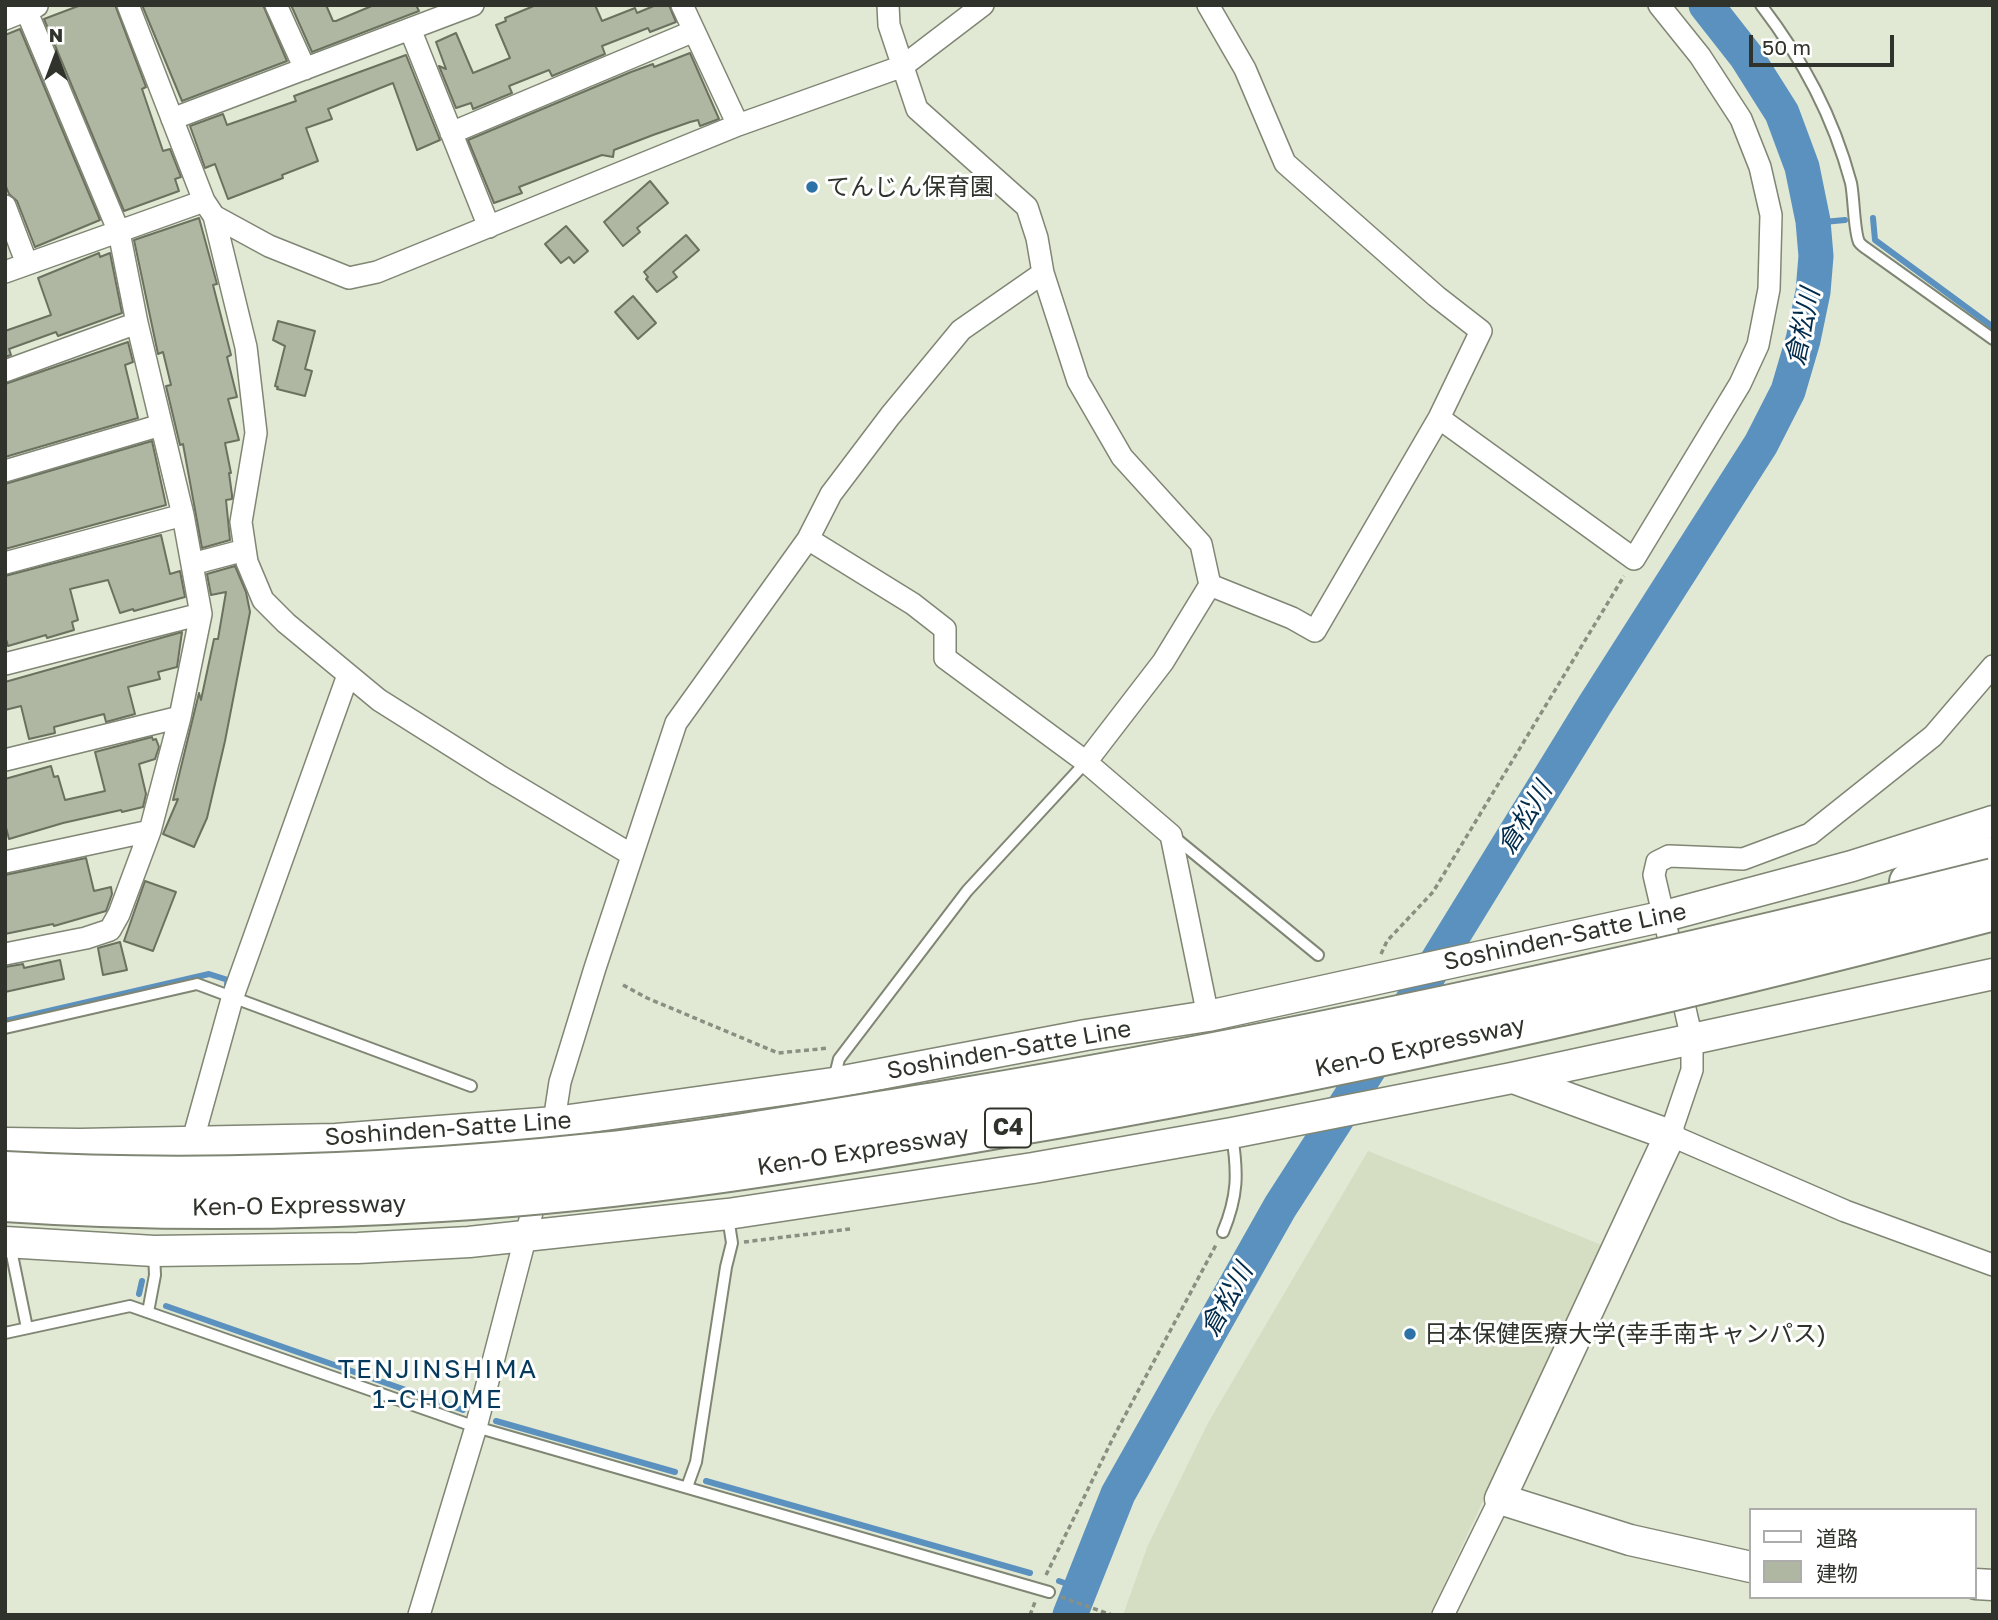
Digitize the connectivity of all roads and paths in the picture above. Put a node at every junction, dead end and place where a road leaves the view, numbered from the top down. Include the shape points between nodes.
1 (128, 5) edge
2 (276, 5) edge
3 (473, 5) edge
4 (682, 5) edge
5 (888, 5) edge
6 (983, 5) edge
7 (1208, 5) edge
8 (1659, 5) edge
9 (1761, 5) edge
10 (30, 7) edge
11 (5, 19) edge
12 (410, 29) junction
13 (694, 31) junction
14 (903, 66) junction
15 (305, 69) junction
16 (172, 119) junction
17 (738, 125) junction
18 (451, 133) junction
19 (5, 206) edge
20 (209, 209) junction
21 (489, 227) junction
22 (118, 232) junction
23 (27, 264) junction
24 (5, 272) edge
25 (1044, 273) junction
26 (137, 323) junction
27 (1993, 339) edge
28 (5, 371) edge
29 (1439, 418) junction
30 (161, 425) junction
31 (5, 471) edge
32 (183, 515) junction
33 (808, 538) junction
34 (245, 551) junction
35 (1634, 559) junction
36 (5, 563) edge
37 (192, 564) junction
38 (1210, 585) junction
39 (201, 614) junction
40 (5, 664) edge
41 (1993, 666) edge
42 (348, 675) junction
43 (180, 717) junction
44 (5, 761) edge
45 (1086, 762) junction
46 (1993, 821) edge
47 (150, 831) junction
48 (1171, 835) junction
49 (632, 855) junction
50 (1993, 856) edge
51 (5, 862) edge
52 (1993, 878) edge
53 (1993, 911) edge
54 (1665, 916) junction
55 (1807, 925) junction
56 (1993, 930) edge
57 (5, 954) edge
58 (1318, 956) dead end
59 (1775, 966) junction
60 (1993, 974) edge
61 (1381, 978) junction
62 (623, 985) dead end
63 (232, 999) junction
64 (1208, 1016) junction
65 (5, 1028) edge
66 (1692, 1039) junction
67 (845, 1052) junction
68 (1513, 1078) junction
69 (833, 1083) junction
70 (471, 1086) dead end
71 (555, 1122) junction
72 (1231, 1133) junction
73 (1670, 1135) junction
74 (5, 1143) edge
75 (192, 1143) junction
76 (5, 1171) edge
77 (5, 1202) edge
78 (728, 1214) junction
79 (850, 1229) dead end
80 (1223, 1232) joint
81 (525, 1236) junction
82 (8, 1243) edge
83 (732, 1244) junction
84 (154, 1251) junction
85 (1993, 1265) edge
86 (148, 1312) junction
87 (27, 1328) junction
88 (5, 1333) edge
89 (476, 1427) junction
90 (687, 1487) junction
91 (1500, 1499) junction
92 (1750, 1567) edge
93 (1044, 1591) junction
94 (419, 1615) edge
95 (1111, 1615) edge
96 (1443, 1615) edge

1 - 16 street
2 - 15 street
3 - 12 street
4 - 13 street
5 - 14 street via 889,25
6 - 14 street
7 - 29 street via 1245,69 1285,163 1481,331
8 - 35 street via 1734,108 1755,155 1770,215 1769,289 1758,345 1740,384
9 - 27 lane via 1796,52 1829,113 1854,194 1859,241
10 - 11 street
10 - 22 street
12 - 15 street
12 - 18 street
13 - 17 street
13 - 18 street
14 - 17 street
14 - 25 street via 917,109 1027,207
15 - 16 street
16 - 20 street
17 - 21 street
18 - 21 street
19 - 23 street
20 - 21 street via 269,246 349,278 377,272
20 - 22 street
20 - 34 street via 246,347 256,433 241,522
22 - 23 street
22 - 26 street
23 - 24 street
25 - 33 street via 961,330 831,494
25 - 38 street via 1078,381 1122,457 1201,544
26 - 28 street
26 - 30 street
29 - 35 street
29 - 38 street via 1315,631
30 - 31 street
30 - 32 street
32 - 36 street
32 - 37 street
33 - 45 street via 945,629 945,658
33 - 49 street via 677,723
34 - 37 street
34 - 42 street via 264,600
35 - 61 path via 1433,892 1387,941 1380,956
37 - 39 street
38 - 45 street via 1163,662
39 - 40 street
39 - 43 street
41 - 54 street via 1933,736 1811,834 1743,859 1669,856 1657,862 1654,876
42 - 49 street via 400,714
42 - 63 street
43 - 44 street
43 - 47 street
45 - 48 street
45 - 67 lane via 967,891
46 - 54 main road, Soshinden-Satte Line via 1852,866
47 - 51 street
47 - 57 street via 110,930
48 - 58 lane
48 - 64 street
49 - 71 street via 560,1083
50 - 55 highway, bridge via 1878,891
52 - 55 highway, Ken-O Expressway / C4, bridge
53 - 59 highway, Ken-O Expressway / C4, bridge
54 - 61 main road, Soshinden-Satte Line
54 - 66 street
55 - 76 highway, Ken-O Expressway / C4, bridge via 1199,1056 604,1152 341,1172 82,1175
56 - 59 highway, bridge via 1842,967
59 - 77 highway, Ken-O Expressway / C4, bridge via 1340,1065 831,1158 441,1202 262,1209
60 - 66 main road
61 - 64 main road, Soshinden-Satte Line
62 - 67 path via 778,1053 830,1048
63 - 65 lane via 197,984
63 - 70 lane
63 - 75 street
64 - 69 main road, Soshinden-Satte Line
64 - 72 main road
66 - 68 main road
66 - 73 street via 1692,1070
67 - 69 lane
68 - 72 main road
68 - 73 main road
69 - 71 main road, Soshinden-Satte Line
71 - 75 main road, Soshinden-Satte Line via 336,1139
71 - 81 street
72 - 78 main road
72 - 80 lane via 1236,1196
73 - 85 street via 1845,1211
73 - 91 main road
74 - 75 main road, Soshinden-Satte Line
78 - 81 main road
78 - 83 lane
79 - 83 path
80 - 93 path via 1113,1438
81 - 84 main road via 358,1248
81 - 89 street
82 - 84 main road
82 - 87 lane
83 - 90 lane via 696,1462
84 - 86 lane
86 - 87 lane via 122,1306
86 - 89 lane
87 - 88 lane
89 - 90 lane
89 - 94 street
90 - 93 lane
91 - 92 main road via 1630,1540
91 - 96 street
93 - 95 path

